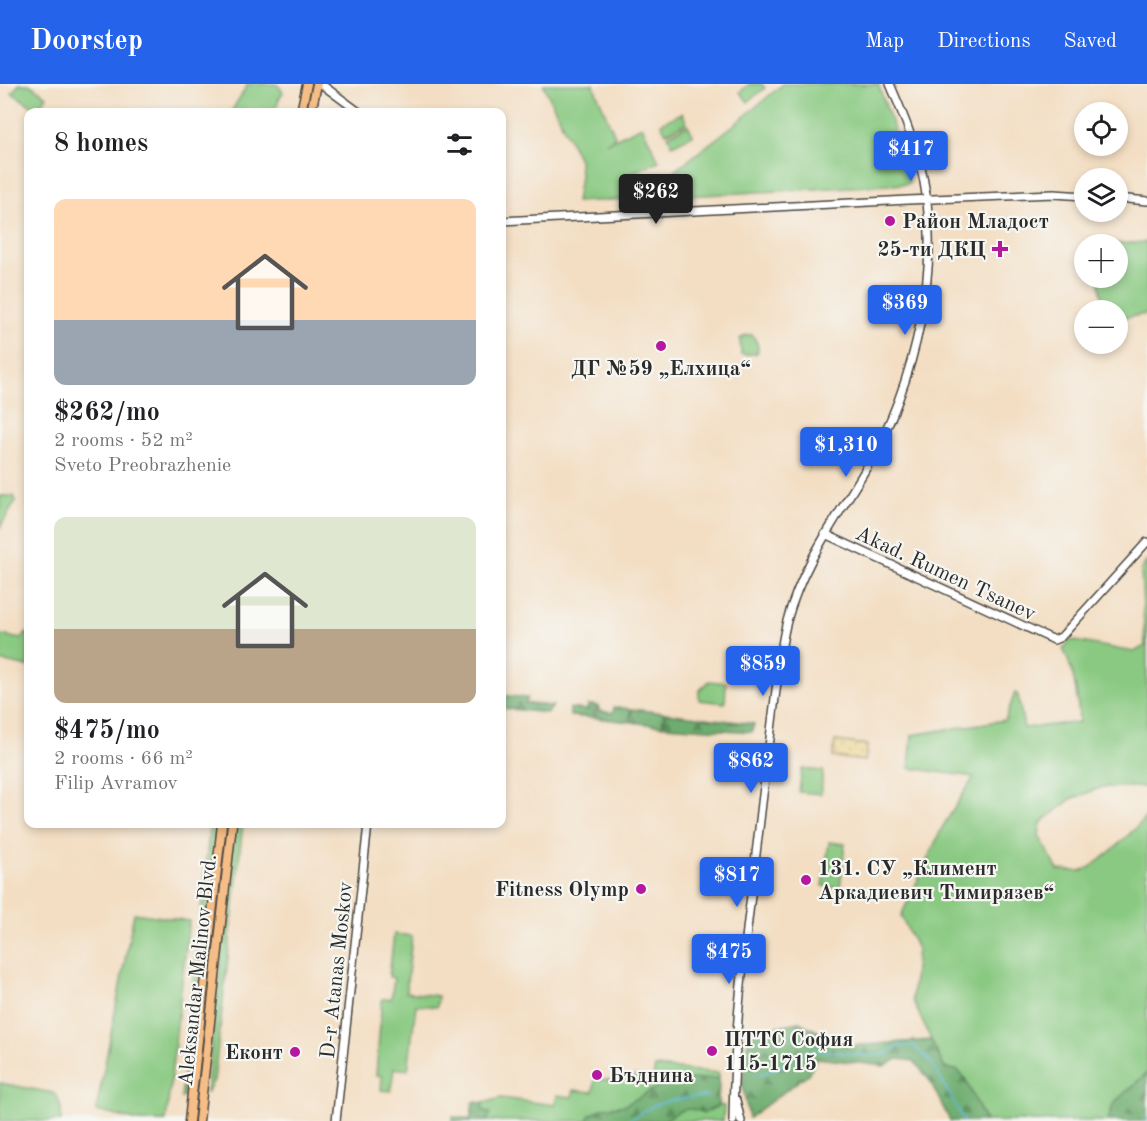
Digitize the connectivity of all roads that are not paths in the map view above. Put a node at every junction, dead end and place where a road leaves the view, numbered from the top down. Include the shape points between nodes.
1 (307, 84) edge
2 (319, 84) edge
3 (890, 84) edge
4 (301, 108) edge
5 (312, 108) edge
6 (353, 108) edge
7 (1074, 195) edge
8 (926, 199) junction
9 (1128, 199) edge
10 (1147, 201) edge
11 (506, 221) edge
12 (825, 534) junction
13 (1147, 542) edge
14 (222, 828) edge
15 (232, 828) edge
16 (368, 828) edge
17 (733, 1089) junction
18 (189, 1121) edge
19 (199, 1121) edge
20 (336, 1121) edge
21 (733, 1121) edge
22 (741, 1121) edge

1 - 4 main road
2 - 5 main road
2 - 6 street
3 - 8 street via 919,161
7 - 8 street
8 - 11 street
8 - 12 street via 924,302 908,376 883,437
9 - 10 street
12 - 13 street, Akad. Rumen Tsanev via 1054,640
12 - 17 street via 797,588 784,634 736,1028
14 - 18 main road, Aleksandar Malinov Blvd.
15 - 19 main road, Aleksandar Malinov Blvd.
16 - 20 street, D-r Atanas Moskov
17 - 21 street
17 - 22 street

